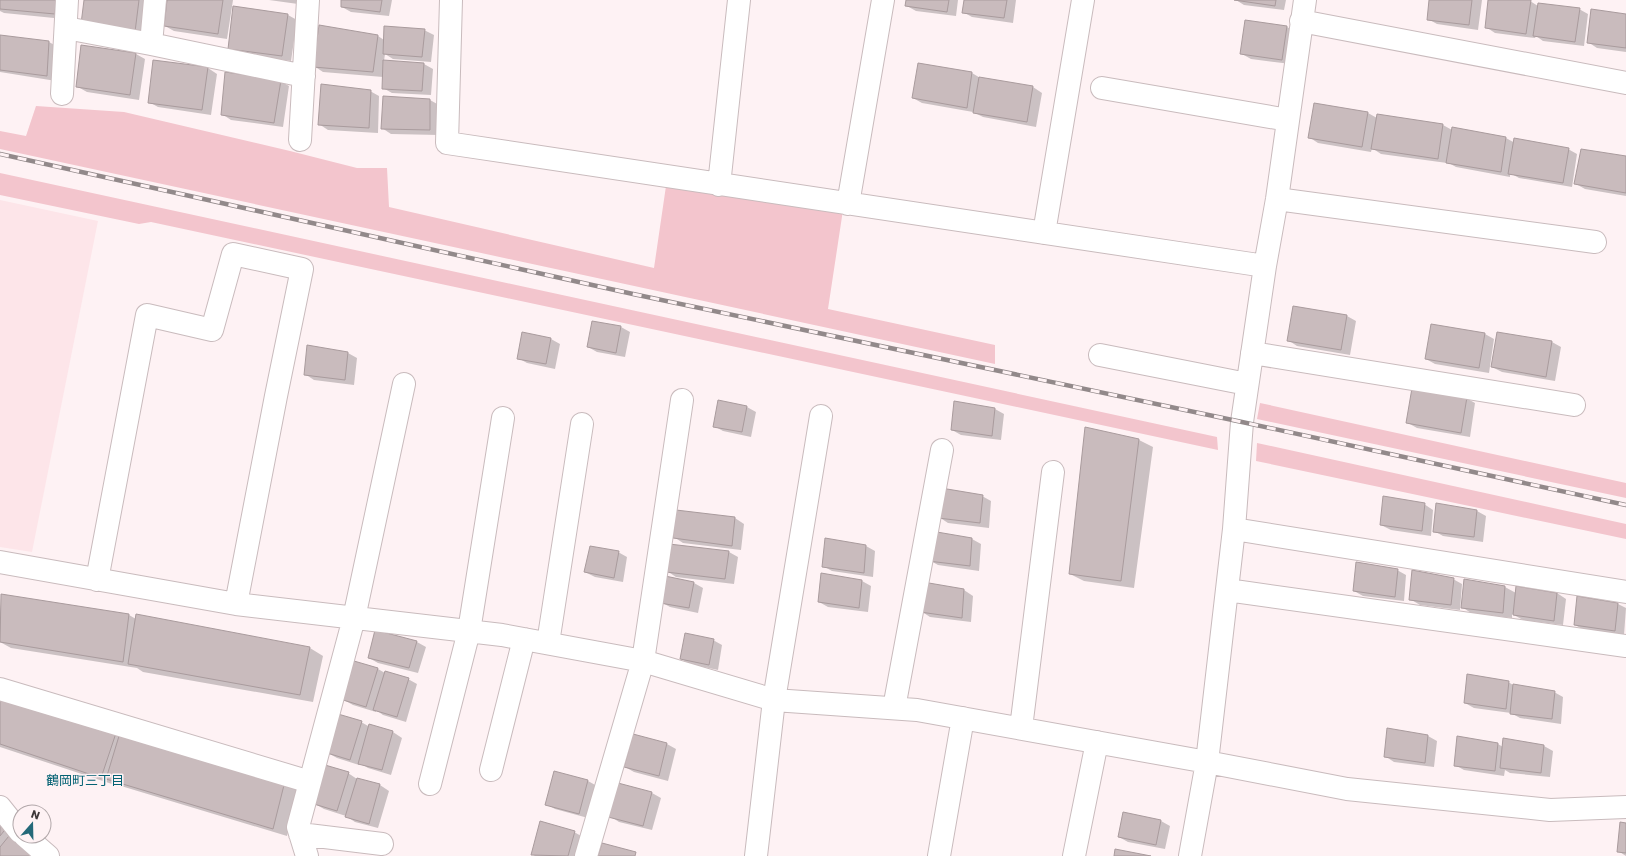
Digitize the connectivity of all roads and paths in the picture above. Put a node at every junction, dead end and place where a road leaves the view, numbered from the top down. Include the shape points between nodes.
1 (67, 0) edge
2 (155, 0) edge
3 (308, 0) edge
4 (451, 0) edge
5 (739, 0) edge
6 (883, 0) edge
7 (1083, 0) edge
8 (1305, 0) edge
9 (1301, 22) junction
10 (66, 28) junction
11 (151, 44) junction
12 (304, 76) junction
13 (1626, 83) edge
14 (1102, 88) dead end
15 (62, 94) dead end
16 (1288, 120) junction
17 (300, 140) dead end
18 (719, 185) junction
19 (1277, 199) junction
20 (848, 204) junction
21 (1044, 233) junction
22 (1595, 242) dead end
23 (1265, 266) junction
24 (1252, 352) junction
25 (1100, 355) dead end
26 (404, 384) dead end
27 (1247, 384) junction
28 (682, 400) dead end
29 (1574, 404) dead end
30 (820, 416) dead end
31 (503, 418) dead end
32 (582, 424) dead end
33 (942, 450) dead end
34 (1053, 472) dead end
35 (1234, 529) junction
36 (0, 562) edge
37 (97, 580) junction
38 (1227, 590) junction
39 (1626, 592) edge
40 (236, 604) junction
41 (354, 618) junction
42 (469, 631) junction
43 (524, 639) junction
44 (548, 643) junction
45 (1626, 646) edge
46 (643, 661) junction
47 (0, 689) edge
48 (774, 700) junction
49 (894, 708) junction
50 (964, 718) junction
51 (1021, 728) junction
52 (1097, 742) junction
53 (1208, 762) junction
54 (491, 770) dead end
55 (310, 782) junction
56 (430, 784) dead end
57 (0, 807) edge
58 (1626, 807) edge
59 (12, 822) edge
60 (300, 834) junction
61 (34, 844) edge
62 (382, 844) dead end
63 (48, 856) edge
64 (307, 856) edge
65 (586, 856) edge
66 (756, 856) edge
67 (939, 856) edge
68 (1074, 856) edge
69 (1190, 856) edge

1 - 10 street
2 - 11 street
3 - 12 street
4 - 18 street via 447,143
5 - 18 street
6 - 20 street
7 - 21 street
8 - 9 street
9 - 13 street
9 - 16 street
10 - 11 street
10 - 15 street
11 - 12 street
12 - 17 street
14 - 16 street
16 - 19 street
18 - 20 street
19 - 22 street
19 - 23 street
20 - 21 street
21 - 23 street
23 - 24 street
24 - 27 street
24 - 29 street
25 - 27 street
26 - 41 street
27 - 35 street
28 - 46 street
30 - 48 street
31 - 42 street
32 - 44 street
33 - 49 street
34 - 51 street
35 - 38 street
35 - 39 street
36 - 37 street
37 - 40 street
37 - 40 street via 147,315 212,330 234,254 302,269
38 - 45 street
38 - 53 street
40 - 41 street
41 - 42 street
41 - 55 street
42 - 43 street
42 - 56 street
43 - 44 street
43 - 54 street
44 - 46 street
46 - 48 street
46 - 65 street
47 - 55 street
48 - 49 street
48 - 66 street
49 - 50 street
50 - 51 street
50 - 67 street
51 - 52 street
52 - 53 street
52 - 68 street
53 - 58 street via 1347,789 1420,797 1550,810
53 - 69 street
55 - 60 street via 298,827
57 - 59 street
60 - 62 street
60 - 64 street
61 - 63 street

